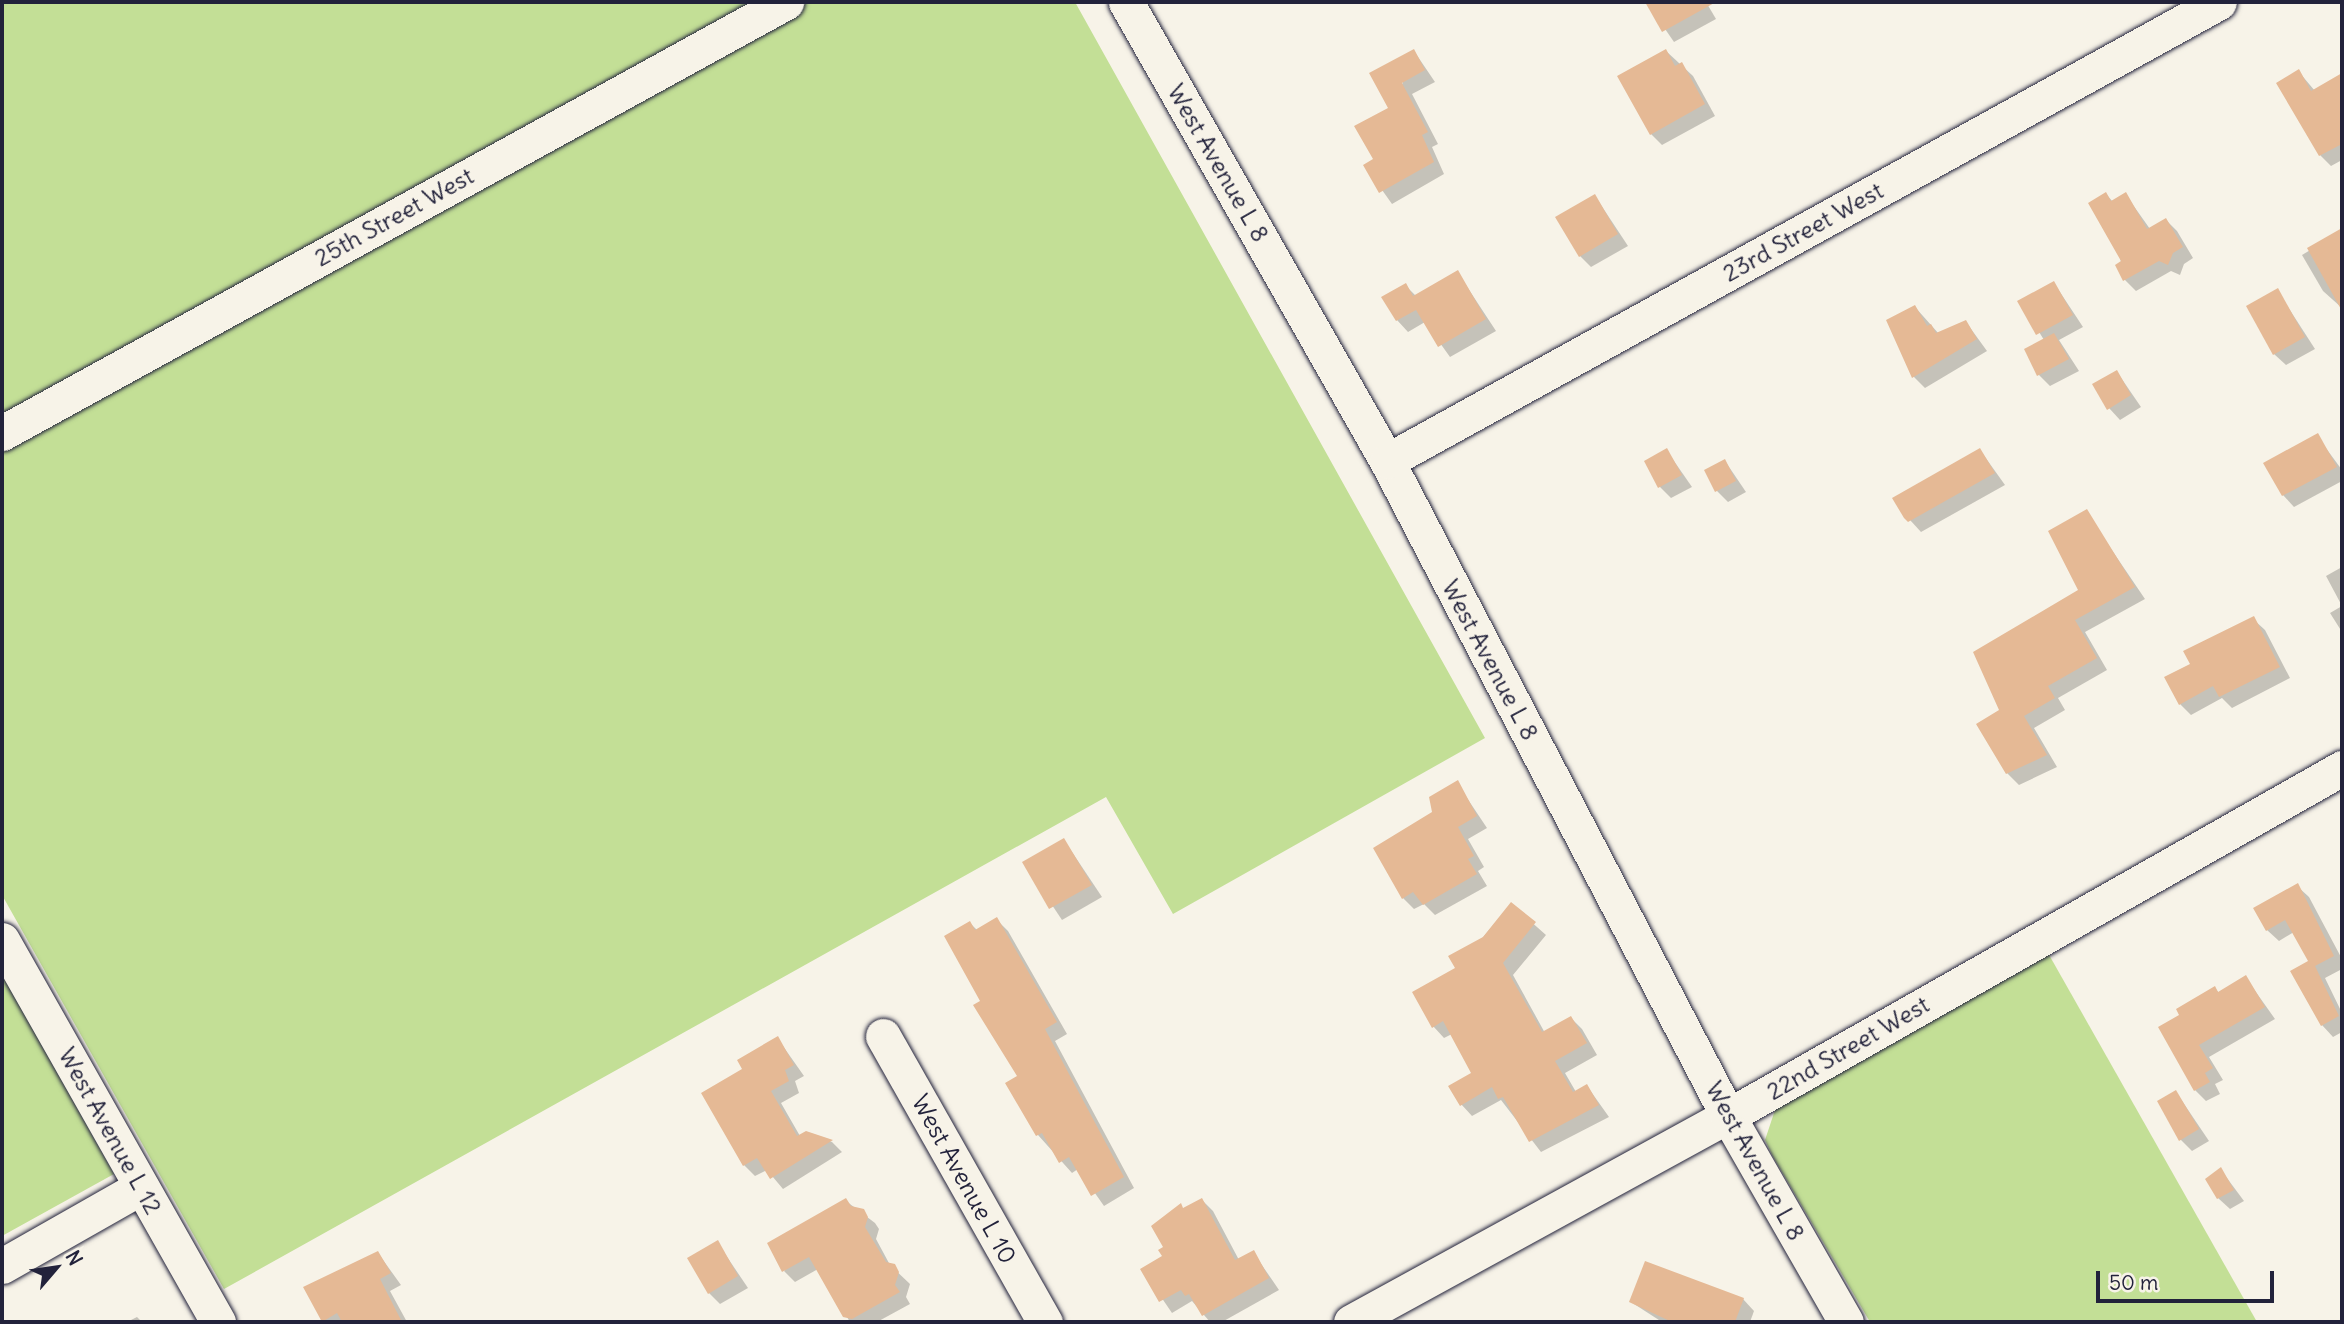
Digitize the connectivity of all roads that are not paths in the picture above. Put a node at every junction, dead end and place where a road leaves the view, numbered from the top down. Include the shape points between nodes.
1 (786, 2) edge
2 (1126, 2) edge
3 (2219, 2) edge
4 (2, 433) edge
5 (1387, 461) junction
6 (2342, 768) edge
7 (2, 940) edge
8 (883, 1036) dead end
9 (1728, 1116) junction
10 (141, 1187) junction
11 (2, 1266) edge
12 (218, 1322) edge
13 (1045, 1322) edge
14 (1351, 1322) edge
15 (1846, 1322) edge

1 - 4 street, 25th Street West
2 - 5 street, West Avenue L 8
3 - 5 street, 23rd Street West
5 - 9 street, West Avenue L 8
6 - 9 street, 22nd Street West
7 - 10 street, West Avenue L 12
8 - 13 street, West Avenue L 10
9 - 14 street, 22nd Street West
9 - 15 street, West Avenue L 8
10 - 11 street
10 - 12 street, West Avenue L 12

